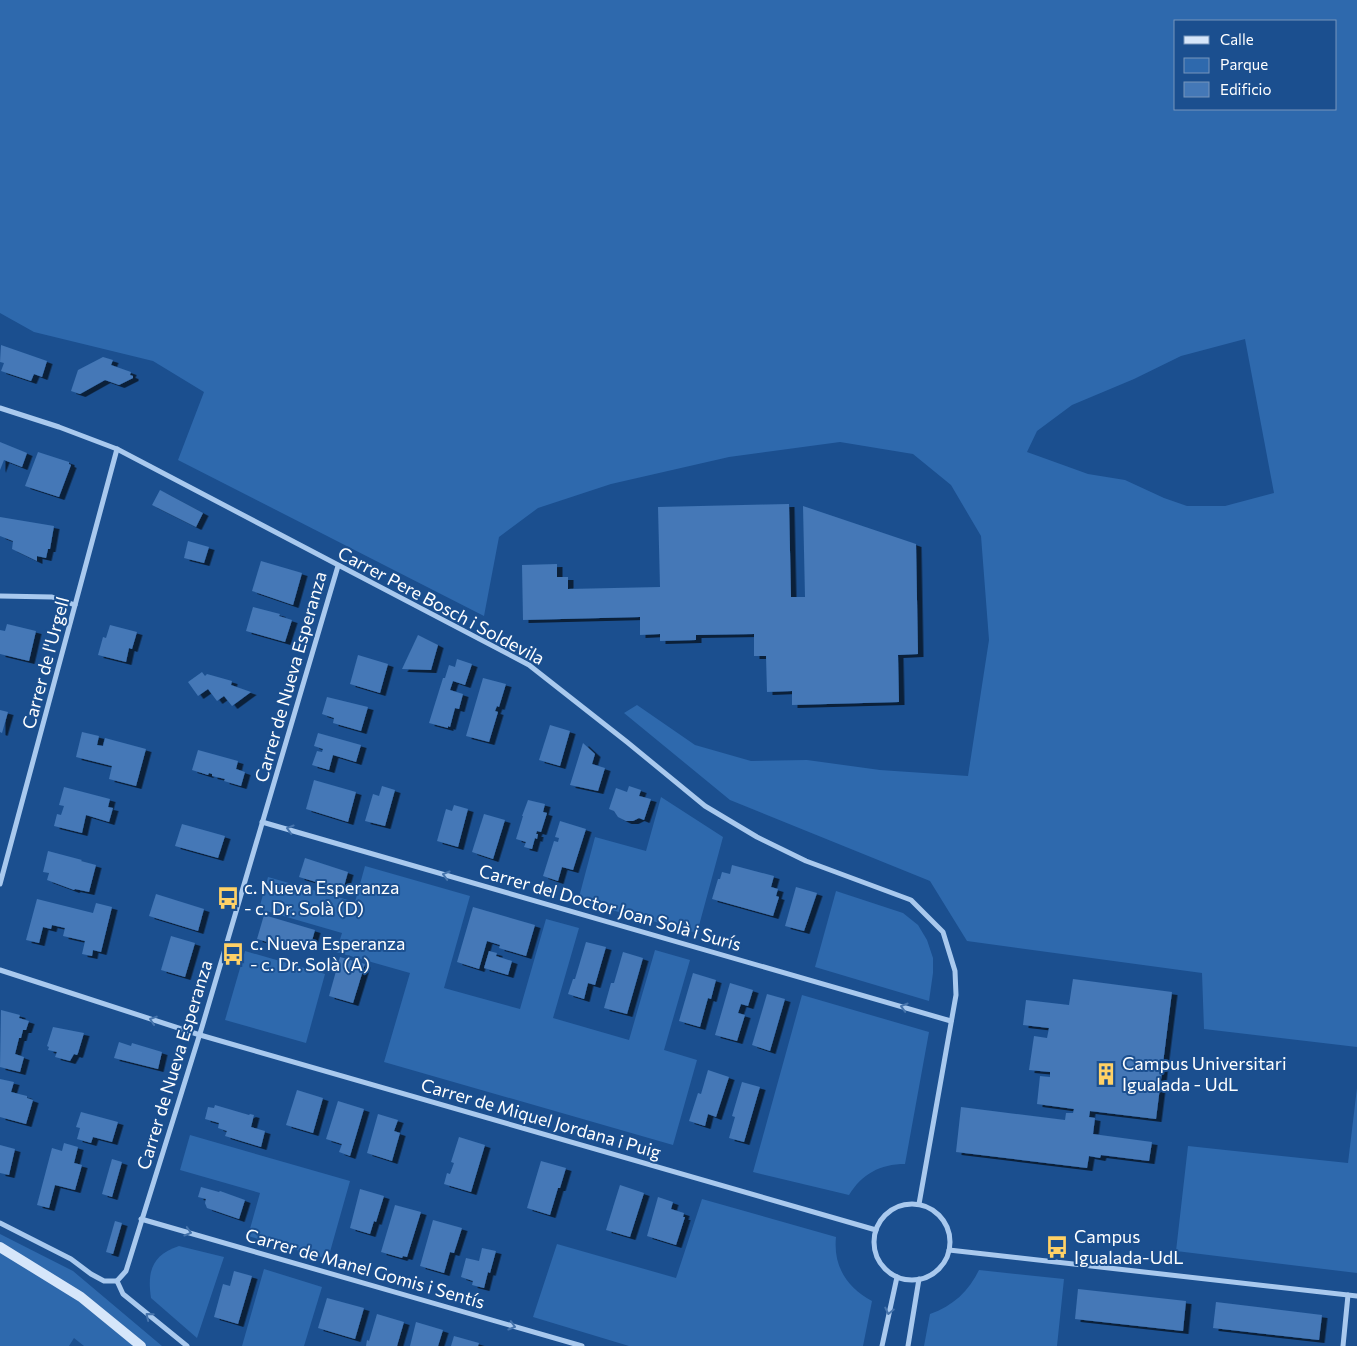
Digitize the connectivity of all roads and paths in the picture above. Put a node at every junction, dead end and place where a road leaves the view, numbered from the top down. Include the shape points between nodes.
1 (0, 408) edge
2 (117, 449) junction
3 (338, 566) junction
4 (0, 596) edge
5 (76, 605) junction
6 (262, 822) junction
7 (0, 884) edge
8 (0, 970) edge
9 (951, 1021) junction
10 (200, 1035) junction
11 (919, 1204) junction
12 (141, 1219) junction
13 (0, 1223) edge
14 (876, 1230) junction
15 (0, 1247) edge
16 (949, 1250) junction
17 (896, 1277) junction
18 (919, 1279) junction
19 (117, 1281) junction
20 (1348, 1295) junction
21 (1357, 1296) edge
22 (141, 1346) edge
23 (187, 1346) edge
24 (582, 1346) edge
25 (882, 1346) edge
26 (908, 1346) edge
27 (1343, 1346) edge

1 - 2 street, Carrer Pere Bosch i Soldevila
2 - 3 street, Carrer Pere Bosch i Soldevila
2 - 5 street, Carrer de l'Urgell
3 - 6 street, Carrer de Nueva Esperanza
3 - 9 street, Carrer Pere Bosch i Soldevila via 529,665 705,806 757,837 806,861 911,900 943,932 955,971 956,995
4 - 5 street via 52,597
5 - 7 street, Carrer de l'Urgell
9 -> 6 street, Carrer del Doctor Joan Solà i Surís
6 - 10 street, Carrer de Nueva Esperanza
10 -> 8 street, Carrer de Miquel Jordana i Puig
9 - 11 street, Carrer Pere Bosch i Soldevila
10 - 12 street, Carrer de Nueva Esperanza
10 - 14 street, Carrer de Miquel Jordana i Puig
11 - 14 street via 905,1204 893,1209 882,1218
11 - 16 street via 933,1210 944,1221 950,1235
12 - 19 street, Carrer de Nueva Esperanza via 126,1271
12 -> 24 street, Carrer de Manel Gomis i Sentís
13 - 19 street via 71,1259 104,1281
14 - 17 street via 877,1257 883,1267
15 - 22 street via 81,1297
16 - 18 street via 938,1269
16 - 20 street
17 - 18 street
17 -> 25 street
18 - 26 street
23 -> 19 street via 122,1294
20 - 21 street
20 - 27 street

